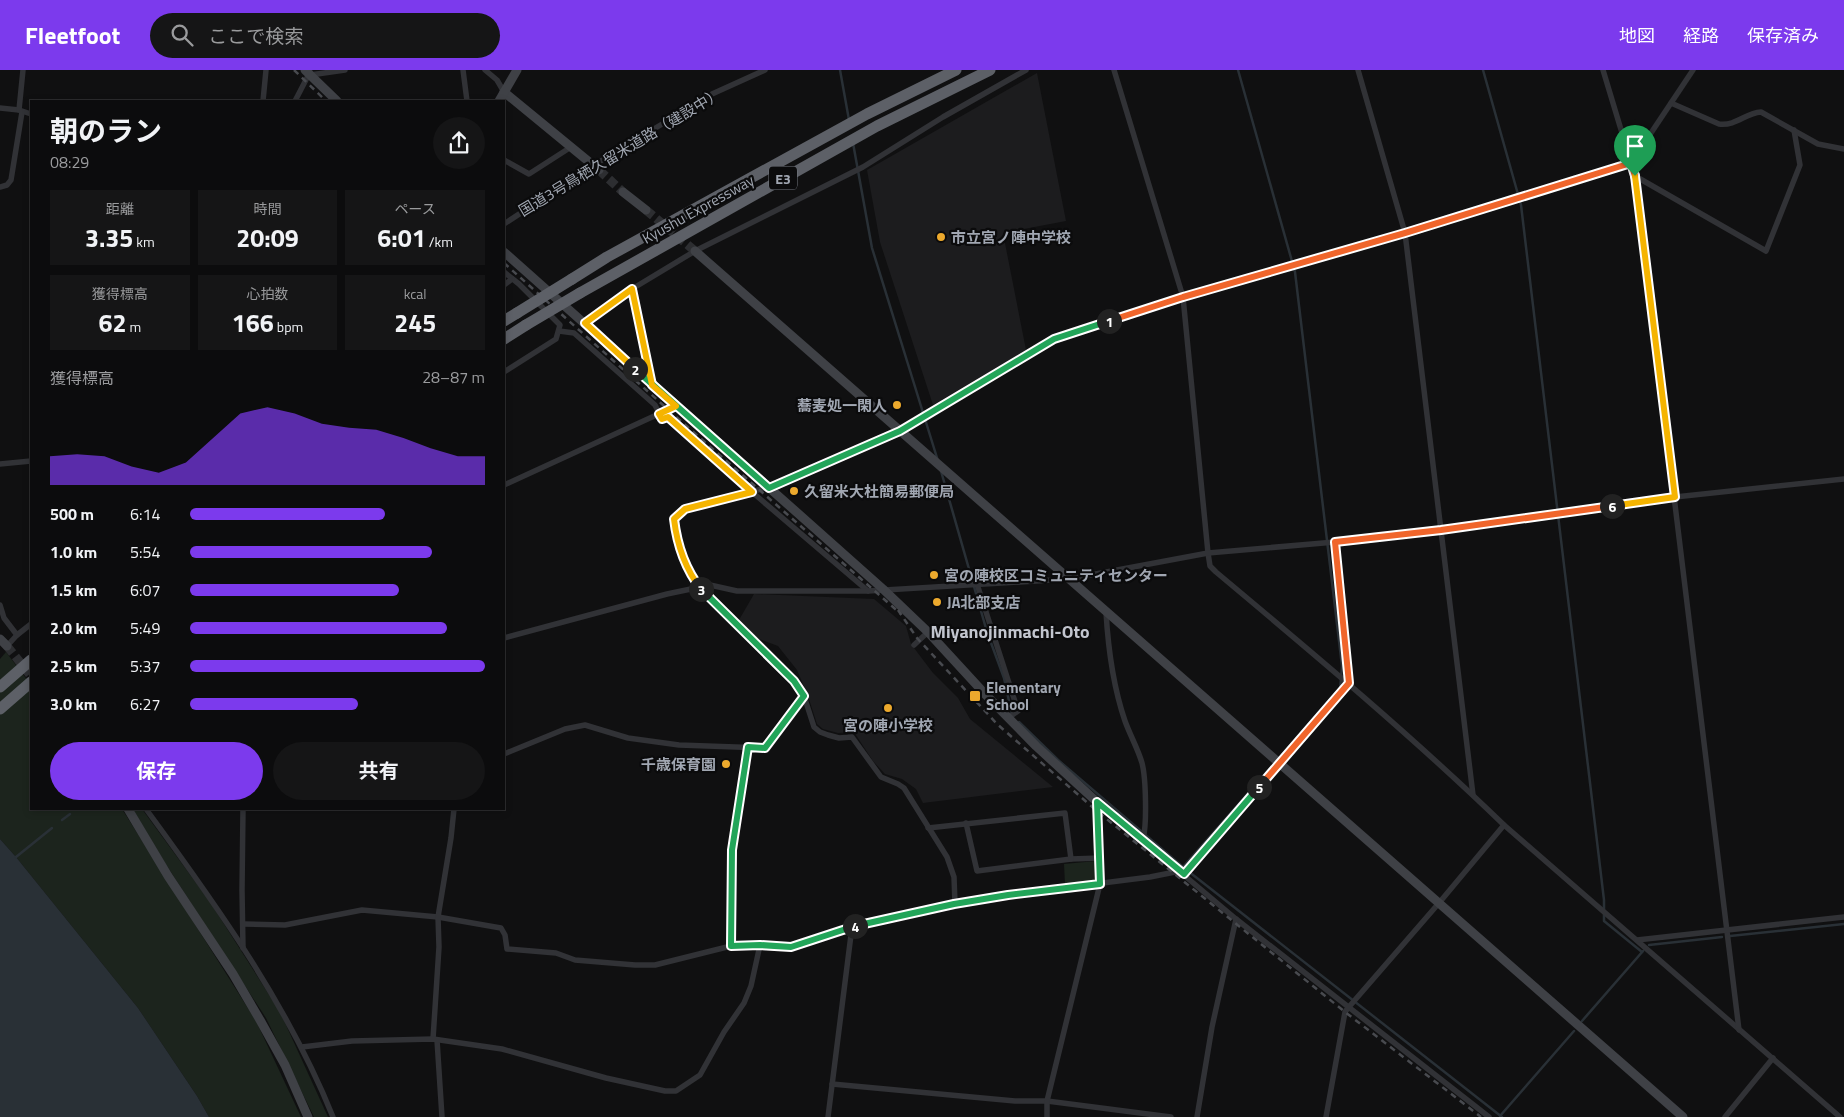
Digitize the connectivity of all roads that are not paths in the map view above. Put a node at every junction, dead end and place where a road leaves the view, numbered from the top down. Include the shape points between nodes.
1 (23, 70) edge
2 (266, 70) edge
3 (345, 70) edge
4 (463, 70) edge
5 (485, 70) edge
6 (517, 70) edge
7 (766, 70) edge
8 (956, 70) edge
9 (990, 70) edge
10 (1026, 70) edge
11 (1114, 70) edge
12 (1358, 70) edge
13 (1603, 70) edge
14 (1693, 70) edge
15 (308, 72) edge
16 (504, 92) junction
17 (263, 100) edge
18 (295, 100) edge
19 (336, 100) edge
20 (467, 100) edge
21 (500, 100) edge
22 (1671, 103) junction
23 (0, 108) edge
24 (20, 111) junction
25 (30, 114) edge
26 (1794, 130) junction
27 (571, 147) junction
28 (1844, 149) edge
29 (505, 161) edge
30 (1631, 163) junction
31 (596, 167) junction
32 (1635, 176) junction
33 (0, 187) edge
34 (624, 192) tunnel mouth
35 (646, 210) tunnel mouth
36 (505, 223) edge
37 (1405, 233) junction
38 (695, 251) junction
39 (505, 253) edge
40 (505, 273) edge
41 (512, 280) junction
42 (505, 284) edge
43 (632, 289) junction
44 (1183, 297) junction
45 (505, 320) edge
46 (585, 323) junction
47 (559, 331) junction
48 (505, 338) edge
49 (505, 371) edge
50 (652, 385) junction
51 (676, 406) junction
52 (659, 414) junction
53 (900, 431) junction
54 (30, 461) edge
55 (0, 464) edge
56 (1844, 479) edge
57 (505, 485) edge
58 (769, 488) junction
59 (752, 492) junction
60 (1675, 497) junction
61 (1441, 530) junction
62 (1335, 542) junction
63 (1208, 553) junction
64 (1069, 579) junction
65 (977, 584) junction
66 (699, 588) junction
67 (883, 589) junction
68 (868, 591) junction
69 (0, 604) edge
70 (1106, 612) junction
71 (30, 625) edge
72 (928, 632) junction
73 (17, 635) junction
74 (505, 638) edge
75 (0, 639) edge
76 (914, 645) dead end
77 (7, 646) joint
78 (30, 661) edge
79 (30, 683) edge
80 (1349, 683) junction
81 (2, 685) edge
82 (804, 696) junction
83 (0, 709) edge
84 (1008, 718) junction
85 (748, 747) junction
86 (505, 754) edge
87 (1280, 763) junction
88 (1472, 795) junction
89 (1097, 802) junction
90 (129, 810) edge
91 (147, 810) edge
92 (243, 810) edge
93 (454, 810) edge
94 (966, 823) junction
95 (1504, 825) junction
96 (928, 828) junction
97 (1143, 839) junction
98 (1100, 858) junction
99 (1070, 859) junction
100 (1182, 872) junction
101 (1100, 884) junction
102 (1439, 903) junction
103 (954, 904) junction
104 (438, 917) junction
105 (1844, 917) edge
106 (1236, 919) junction
107 (243, 924) junction
108 (852, 927) junction
109 (1727, 930) junction
110 (1637, 940) junction
111 (760, 945) junction
112 (731, 946) junction
113 (243, 948) junction
114 (1348, 1008) junction
115 (1739, 1030) junction
116 (435, 1039) junction
117 (302, 1046) junction
118 (1773, 1058) junction
119 (832, 1084) junction
120 (1048, 1102) junction
121 (308, 1117) edge
122 (333, 1117) edge
123 (442, 1117) edge
124 (828, 1117) edge
125 (1047, 1117) edge
126 (1170, 1117) edge
127 (1197, 1117) edge
128 (1326, 1117) edge
129 (1489, 1117) edge
130 (1683, 1117) edge
131 (1725, 1117) edge
132 (1840, 1117) edge

1 - 24 street
2 - 17 street
3 - 15 street
4 - 20 street
5 - 16 street via 498,80
6 - 16 street
7 - 31 street, 国道3号鳥栖久留米道路（建設中） via 712,94
8 - 45 highway, Kyushu Expressway / E3, bridge via 866,114 607,257
9 - 48 highway, Kyushu Expressway / E3, bridge via 877,126
10 - 38 street via 862,167
11 - 44 street
12 - 37 street
13 - 30 street
14 - 22 street
15 - 18 street
15 - 19 street
16 - 21 street
16 - 27 street
22 - 26 street via 1719,124 1732,125 1761,112
22 - 30 street
23 - 24 street
24 - 25 street
24 - 33 street via 11,180
26 - 28 street via 1818,144
26 - 32 street via 1800,165 1766,251
27 - 29 street via 529,174
27 - 31 street
30 - 32 street
30 - 37 street
31 - 36 street, 国道3号鳥栖久留米道路（建設中）
32 - 60 street
34 - 35 street
37 - 44 street
37 - 61 street
38 - 43 street
38 - 53 street
39 - 46 street
40 - 41 street
41 - 42 street
41 - 47 street via 557,320
43 - 46 street
43 - 50 street
44 - 53 street via 1054,339
44 - 63 street
46 - 50 street
47 - 49 street via 556,339
47 - 52 street via 574,333 655,405
50 - 51 street
51 - 52 street
51 - 58 street
52 - 57 street
52 - 59 street via 662,419 668,417
53 - 58 street
53 - 64 street
54 - 55 street
56 - 60 street
58 - 59 street
58 - 67 street
59 - 66 street via 685,509 674,519 681,552
59 - 68 street
60 - 61 street
60 - 109 street
61 - 62 street
61 - 88 street
62 - 63 street
62 - 80 street
63 - 64 street
63 - 80 street via 1210,566 1216,572
64 - 65 street
64 - 70 street
65 - 67 street
65 - 84 street via 1018,711
66 - 68 street via 710,585 737,591
66 - 74 street
66 - 82 street via 794,681
67 - 68 street
67 - 72 street
69 - 73 street via 4,618
70 - 87 street
70 - 97 street via 1121,707 1143,767 1146,828
71 - 73 street
72 - 76 street
72 - 84 street
73 - 77 street
75 - 77 street
78 - 81 highway
79 - 83 highway
80 - 87 street
80 - 88 street
82 - 85 street via 765,748
82 - 96 street via 814,727 839,738 852,737 881,777 904,788
84 - 89 street
85 - 86 street via 679,745 628,738 585,725 566,729
85 - 112 street via 732,850
87 - 100 street
87 - 102 street
88 - 95 street
89 - 97 street
89 - 98 street
90 - 121 street via 260,1020
91 - 113 street
92 - 107 street
93 - 104 street
94 - 96 street
94 - 99 street via 977,871
94 - 99 street via 1065,813
95 - 102 street
95 - 110 street
96 - 103 street via 952,870
97 - 100 street
98 - 99 street
98 - 101 street
100 - 101 street
100 - 106 street
101 - 103 street
101 - 120 street
102 - 114 street
102 - 130 street
103 - 108 street
104 - 107 street via 362,910 285,924
104 - 112 street via 501,928 507,949 635,966 655,965
104 - 116 street
105 - 109 street
106 - 114 street
106 - 127 street via 1212,1027
107 - 113 street
108 - 111 street via 791,947
108 - 119 street
109 - 110 street
109 - 115 street
110 - 115 street
111 - 112 street
111 - 116 street via 744,1002 700,1075 676,1091 606,1078 502,1049
113 - 117 street
114 - 128 street
114 - 129 street
115 - 118 street
116 - 117 street via 352,1040
116 - 123 street
117 - 122 street
118 - 131 street
118 - 132 street
119 - 120 street
119 - 124 street
120 - 125 street
120 - 126 street

